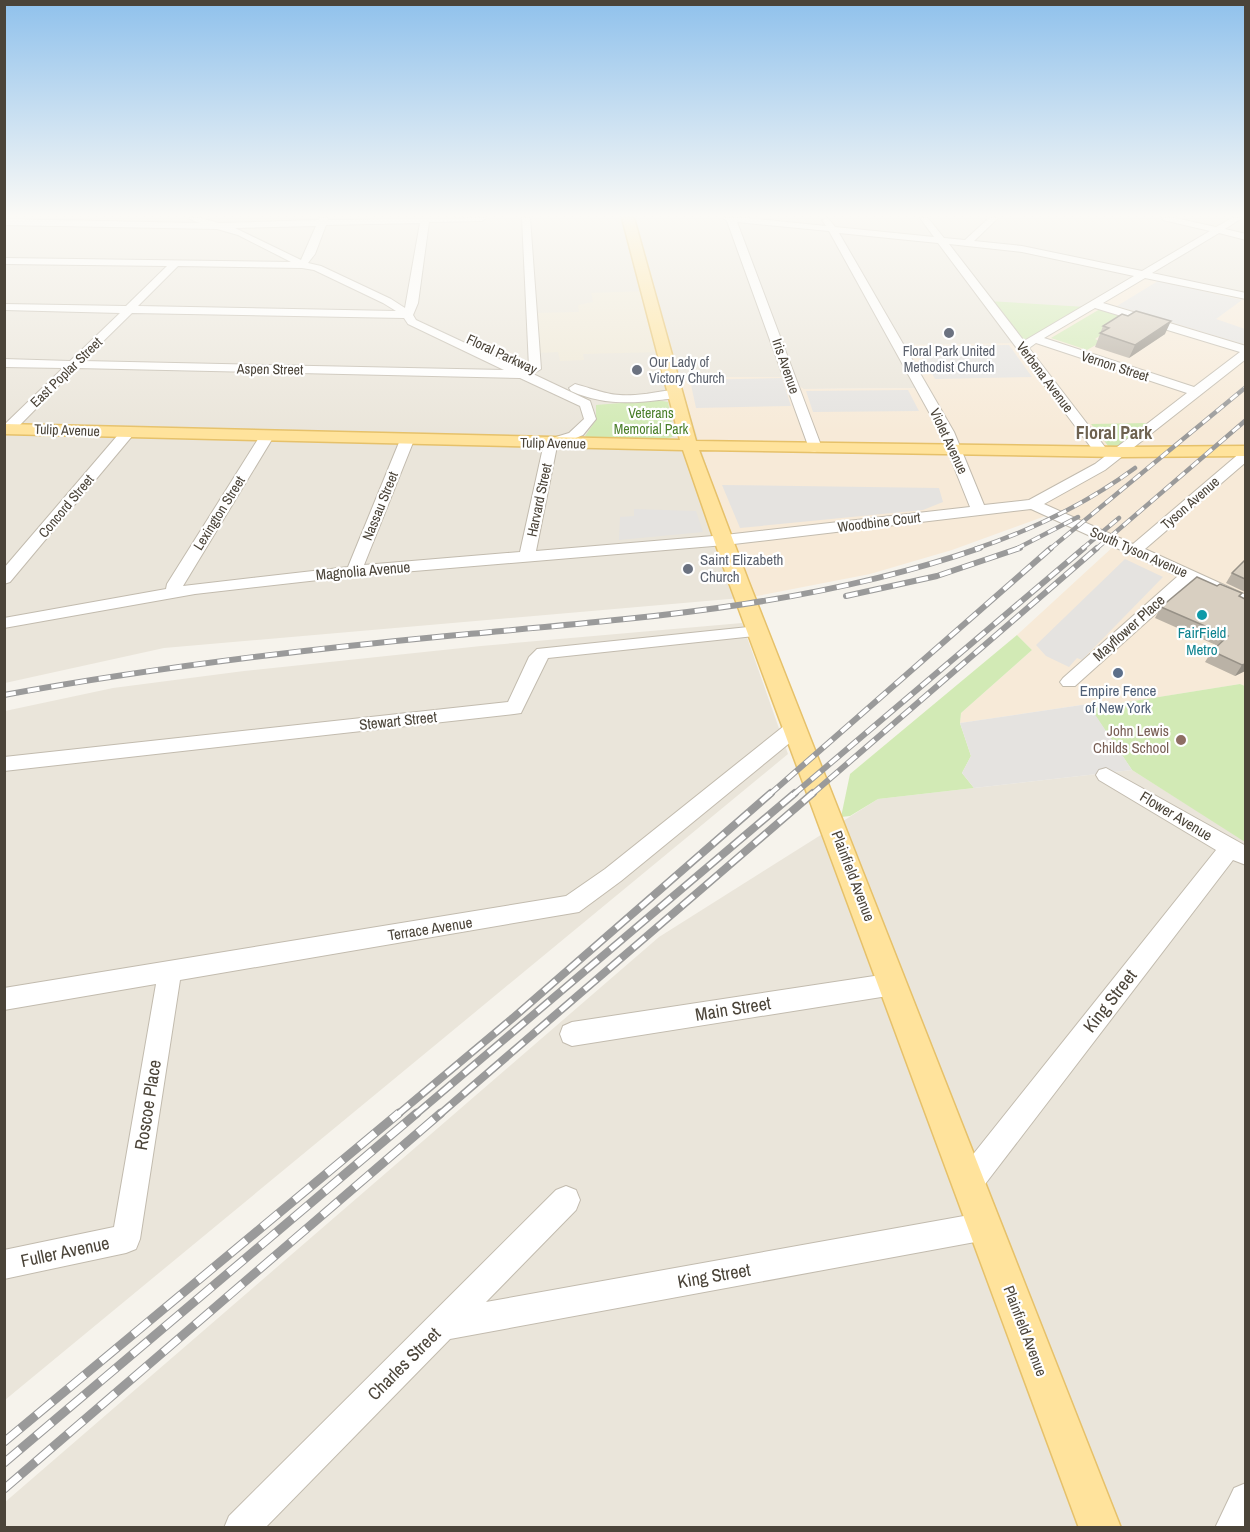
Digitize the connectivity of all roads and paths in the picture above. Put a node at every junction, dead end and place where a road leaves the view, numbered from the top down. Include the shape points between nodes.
1 (150, 289) edge
2 (350, 289) edge
3 (415, 289) edge
4 (528, 289) edge
5 (647, 289) edge
6 (756, 289) edge
7 (867, 289) edge
8 (978, 289) edge
9 (1118, 289) edge
10 (1215, 289) edge
11 (1245, 296) edge
12 (1094, 304) junction
13 (4, 307) edge
14 (129, 310) junction
15 (408, 315) junction
16 (1035, 339) junction
17 (1022, 347) junction
18 (1245, 352) edge
19 (4, 363) edge
20 (76, 364) junction
21 (530, 372) junction
22 (1196, 392) junction
23 (675, 394) junction
24 (589, 400) junction
25 (6, 429) edge
26 (128, 432) junction
27 (267, 436) junction
28 (407, 440) junction
29 (551, 443) junction
30 (689, 445) junction
31 (815, 448) junction
32 (953, 449) junction
33 (1101, 452) junction
34 (1122, 452) junction
35 (1245, 453) edge
36 (1033, 504) junction
37 (979, 510) junction
38 (725, 540) junction
39 (1135, 550) junction
40 (527, 557) junction
41 (354, 571) junction
42 (1189, 575) junction
43 (4, 579) edge
44 (174, 591) junction
45 (1245, 601) edge
46 (4, 623) edge
47 (758, 631) junction
48 (1069, 682) dead end
49 (796, 727) junction
50 (4, 764) edge
51 (1106, 775) dead end
52 (1238, 853) edge
53 (170, 972) junction
54 (894, 984) junction
55 (4, 999) edge
56 (572, 1034) dead end
57 (969, 1182) junction
58 (566, 1200) dead end
59 (986, 1226) junction
60 (126, 1239) joint
61 (4, 1265) edge
62 (442, 1325) junction
63 (1245, 1500) edge
64 (241, 1527) edge
65 (1100, 1527) edge
66 (1232, 1527) edge

1 - 14 street, East Poplar Street
2 - 15 street, Floral Parkway via 375,304
3 - 15 street
4 - 21 street
5 - 23 main road, Plainfield Avenue
6 - 31 street, Iris Avenue
7 - 32 street, Violet Avenue via 944,425
8 - 17 street, Verbena Avenue
9 - 12 street
10 - 11 street
12 - 16 street
12 - 18 street
13 - 14 street
14 - 15 street
14 - 20 street, East Poplar Street
15 - 21 street, Floral Parkway via 412,322 460,339
16 - 17 street
16 - 22 street, Vernon Street
17 - 33 street, Verbena Avenue
18 - 22 street
19 - 20 street, Aspen Street
20 - 21 street, Aspen Street
20 - 25 street, East Poplar Street
21 - 24 street, Floral Parkway
22 - 34 street
23 - 24 street, Floral Parkway
23 - 30 main road, Plainfield Avenue
24 - 29 street via 590,414 584,429 576,436
25 - 26 main road, Tulip Avenue
26 - 27 main road, Tulip Avenue
26 - 43 street, Concord Street
27 - 28 main road, Tulip Avenue
27 - 44 street, Lexington Street
28 - 29 main road, Tulip Avenue
28 - 41 street, Nassau Street
29 - 30 main road, Tulip Avenue
29 - 40 street, Harvard Street
30 - 31 main road, Tulip Avenue
30 - 38 main road, Plainfield Avenue
31 - 32 main road, Tulip Avenue
32 - 33 main road, Tulip Avenue
32 - 37 street, Violet Avenue
33 - 34 main road, Tulip Avenue
34 - 35 main road, Tulip Avenue
34 - 36 street
35 - 39 street, Tyson Avenue
36 - 37 street, Woodbine Court
36 - 39 street, South Tyson Avenue
37 - 38 street, Woodbine Court
38 - 40 street, Magnolia Avenue
38 - 47 main road, Plainfield Avenue
39 - 42 street, South Tyson Avenue
40 - 41 street, Magnolia Avenue
41 - 44 street, Magnolia Avenue
42 - 45 street, South Tyson Avenue
42 - 48 street, Mayflower Place
44 - 46 street, Magnolia Avenue
47 - 49 main road, Plainfield Avenue
47 - 50 street, Stewart Street via 543,653 514,708
49 - 53 street, Terrace Avenue via 571,905
49 - 54 main road, Plainfield Avenue
51 - 52 street, Flower Avenue
52 - 57 street, King Street
53 - 55 street, Terrace Avenue
53 - 60 street, Roscoe Place
54 - 56 street, Main Street
54 - 57 main road, Plainfield Avenue
57 - 59 main road, Plainfield Avenue
58 - 62 street, Charles Street
59 - 62 street, King Street
59 - 65 main road, Plainfield Avenue
60 - 61 street, Fuller Avenue
62 - 64 street, Charles Street
63 - 66 street

